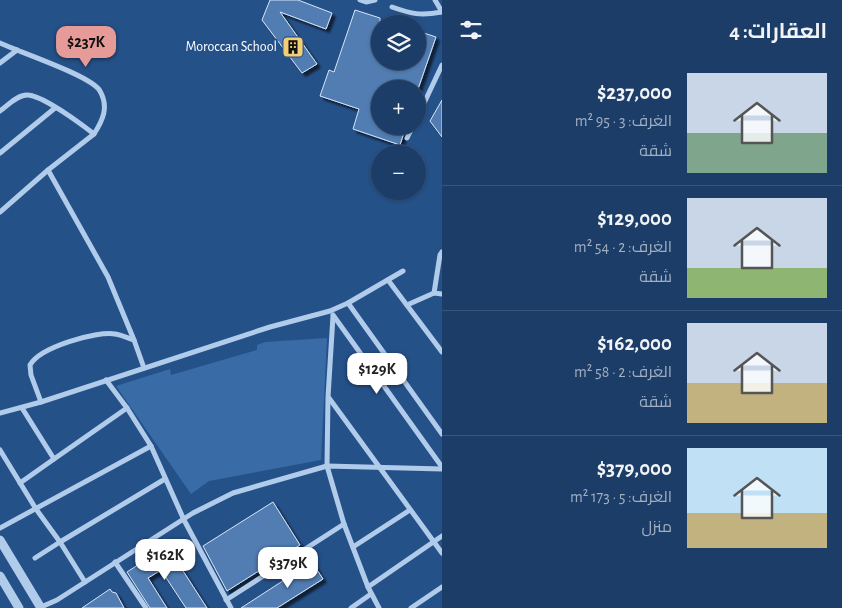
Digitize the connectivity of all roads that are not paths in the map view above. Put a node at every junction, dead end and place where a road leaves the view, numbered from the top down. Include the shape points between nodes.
1 (360, 0) edge
2 (375, 0) edge
3 (435, 0) edge
4 (392, 7) dead end
5 (442, 12) edge
6 (0, 43) edge
7 (17, 50) junction
8 (0, 63) edge
9 (442, 65) edge
10 (426, 99) edge
11 (56, 108) junction
12 (0, 111) edge
13 (94, 134) junction
14 (408, 135) edge
15 (407, 138) dead end
16 (0, 153) edge
17 (48, 170) junction
18 (0, 212) edge
19 (442, 252) edge
20 (403, 271) dead end
21 (388, 280) junction
22 (434, 293) junction
23 (442, 294) edge
24 (348, 303) junction
25 (408, 305) junction
26 (332, 313) junction
27 (134, 340) junction
28 (440, 347) edge
29 (442, 352) edge
30 (144, 368) junction
31 (106, 380) junction
32 (328, 398) junction
33 (41, 402) junction
34 (22, 408) junction
35 (127, 408) junction
36 (0, 413) edge
37 (442, 434) edge
38 (151, 446) junction
39 (0, 450) edge
40 (54, 459) junction
41 (327, 466) junction
42 (379, 467) junction
43 (442, 468) edge
44 (166, 479) junction
45 (20, 483) junction
46 (36, 509) junction
47 (410, 510) junction
48 (184, 520) junction
49 (344, 524) junction
50 (0, 528) edge
51 (442, 536) edge
52 (0, 540) edge
53 (60, 542) junction
54 (433, 542) junction
55 (353, 548) junction
56 (442, 553) edge
57 (34, 558) dead end
58 (115, 562) junction
59 (0, 576) edge
60 (85, 582) junction
61 (368, 587) junction
62 (442, 587) edge
63 (372, 594) junction
64 (226, 600) junction
65 (19, 608) edge
66 (40, 608) edge
67 (146, 608) edge
68 (230, 608) edge
69 (351, 608) edge
70 (379, 608) edge
71 (411, 608) edge

1 - 2 street
3 - 5 street
4 - 5 street via 414,15
6 - 7 street
7 - 8 street
7 - 13 street via 82,77 100,89 105,106 104,120
9 - 10 street
11 - 12 street via 25,95
11 - 13 street
11 - 16 street
13 - 17 street
14 - 15 street
17 - 18 street
17 - 27 street via 108,277
19 - 22 street
20 - 21 street
21 - 24 street
21 - 25 street
22 - 23 street
22 - 25 street
24 - 26 street
24 - 37 street
25 - 28 street
26 - 30 street via 270,327
26 - 32 street
26 - 43 street
27 - 30 street
27 - 33 street via 110,334 60,344 43,352 30,366
28 - 29 street
30 - 31 street
31 - 33 street
31 - 35 street
32 - 41 street
32 - 42 street
33 - 34 street
34 - 36 street
34 - 40 street
35 - 38 street
35 - 40 street
38 - 44 street
38 - 46 street
39 - 45 street
40 - 45 street
41 - 42 street
41 - 48 street via 233,493
41 - 49 street
42 - 43 street
42 - 47 street
44 - 48 street
44 - 53 street
45 - 46 street
46 - 50 street
46 - 53 street
47 - 54 street
47 - 55 street
48 - 58 street
48 - 64 street
49 - 55 street
49 - 64 street
51 - 54 street
52 - 66 street
53 - 57 street
53 - 60 street
54 - 56 street
54 - 61 street
55 - 61 street
58 - 60 street
58 - 67 street
59 - 65 street
60 - 66 street
61 - 63 street
62 - 71 street
63 - 69 street
63 - 70 street
64 - 68 street

